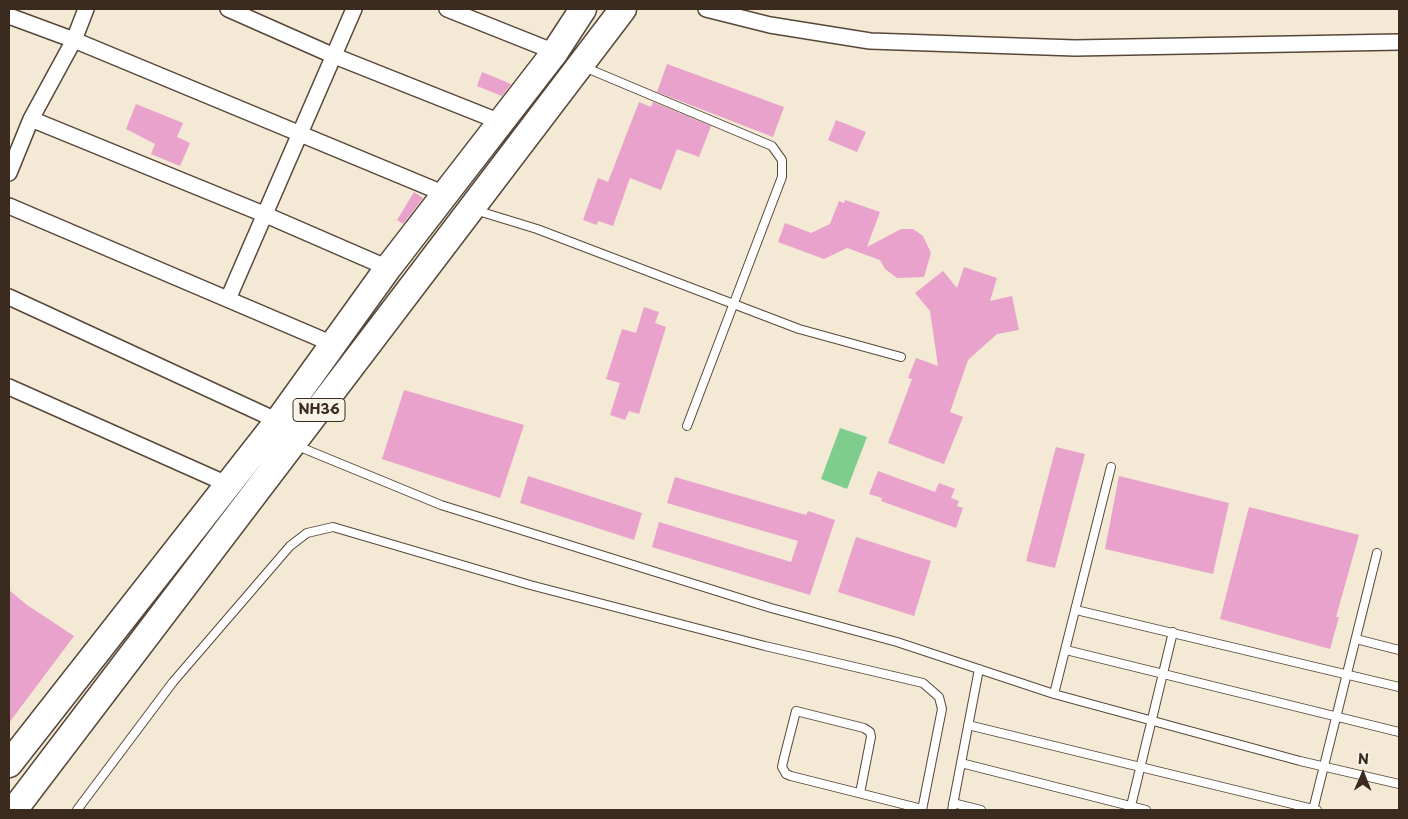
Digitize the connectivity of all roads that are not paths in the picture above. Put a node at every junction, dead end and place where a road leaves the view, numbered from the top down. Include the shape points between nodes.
1 (86, 9) edge
2 (228, 9) edge
3 (354, 9) edge
4 (447, 9) edge
5 (583, 9) edge
6 (623, 9) edge
7 (706, 9) edge
8 (9, 16) edge
9 (74, 40) junction
10 (1399, 42) edge
11 (555, 52) junction
12 (332, 55) junction
13 (580, 65) junction
14 (31, 119) junction
15 (503, 123) junction
16 (302, 134) junction
17 (9, 173) edge
18 (446, 194) junction
19 (9, 206) edge
20 (470, 209) junction
21 (266, 215) junction
22 (388, 268) junction
23 (9, 298) edge
24 (228, 299) junction
25 (735, 303) junction
26 (335, 345) junction
27 (901, 357) dead end
28 (9, 387) edge
29 (278, 421) junction
30 (687, 426) dead end
31 (294, 445) junction
32 (1111, 467) dead end
33 (227, 484) junction
34 (1377, 553) dead end
35 (1076, 610) junction
36 (1173, 632) junction
37 (1356, 639) junction
38 (1066, 650) junction
39 (1399, 650) edge
40 (979, 669) junction
41 (1162, 672) junction
42 (1348, 673) junction
43 (1399, 687) edge
44 (1054, 694) junction
45 (1336, 716) junction
46 (1150, 720) junction
47 (968, 725) junction
48 (1399, 732) edge
49 (961, 763) junction
50 (9, 764) edge
51 (1324, 765) junction
52 (1140, 767) junction
53 (1399, 784) edge
54 (860, 793) junction
55 (952, 807) edge
56 (1130, 808) edge
57 (14, 810) edge
58 (76, 810) edge
59 (922, 810) edge
60 (981, 810) edge
61 (1146, 810) edge
62 (1314, 810) edge

1 - 9 street
2 - 12 street
3 - 12 street
4 - 11 street
5 - 11 highway, NH36
6 - 13 highway, NH36
7 - 10 street via 770,25 870,41 1075,48
8 - 9 street
9 - 14 street
9 - 16 street
11 - 15 highway, NH36
12 - 15 street
12 - 16 street
13 - 20 highway, NH36
13 - 25 lane via 772,146 782,160 782,177
14 - 17 street
14 - 21 street
15 - 18 highway, NH36
16 - 18 street
16 - 21 street
18 - 22 highway, NH36
19 - 24 street
20 - 25 lane via 537,229
20 - 31 highway, NH36
21 - 22 street
21 - 24 street
22 - 26 highway, NH36
23 - 29 street
24 - 26 street
25 - 27 lane via 799,329
25 - 30 lane
26 - 29 highway, NH36
28 - 33 street
29 - 33 highway, NH36
31 - 40 lane via 441,505 770,608 898,642
31 - 57 highway, NH36
32 - 35 lane
33 - 50 highway, NH36
34 - 37 lane
35 - 36 lane
35 - 38 lane
36 - 41 lane
36 - 42 lane
37 - 39 lane
37 - 42 lane
38 - 41 lane
38 - 44 lane
40 - 44 lane
40 - 47 lane
41 - 45 lane
41 - 46 lane
42 - 43 lane
42 - 45 lane
44 - 46 lane
45 - 48 lane
45 - 51 lane
46 - 51 lane
46 - 52 lane
47 - 49 lane
47 - 52 lane
49 - 55 lane
49 - 56 lane
51 - 53 lane
51 - 62 lane
52 - 56 lane
52 - 62 lane
54 - 54 lane via 870,732 796,712 782,762 783,771 791,776
54 - 59 lane
55 - 60 lane
56 - 61 lane
58 - 59 lane via 173,682 290,546 307,533 333,527 540,588 765,646 923,682 940,697 942,709

